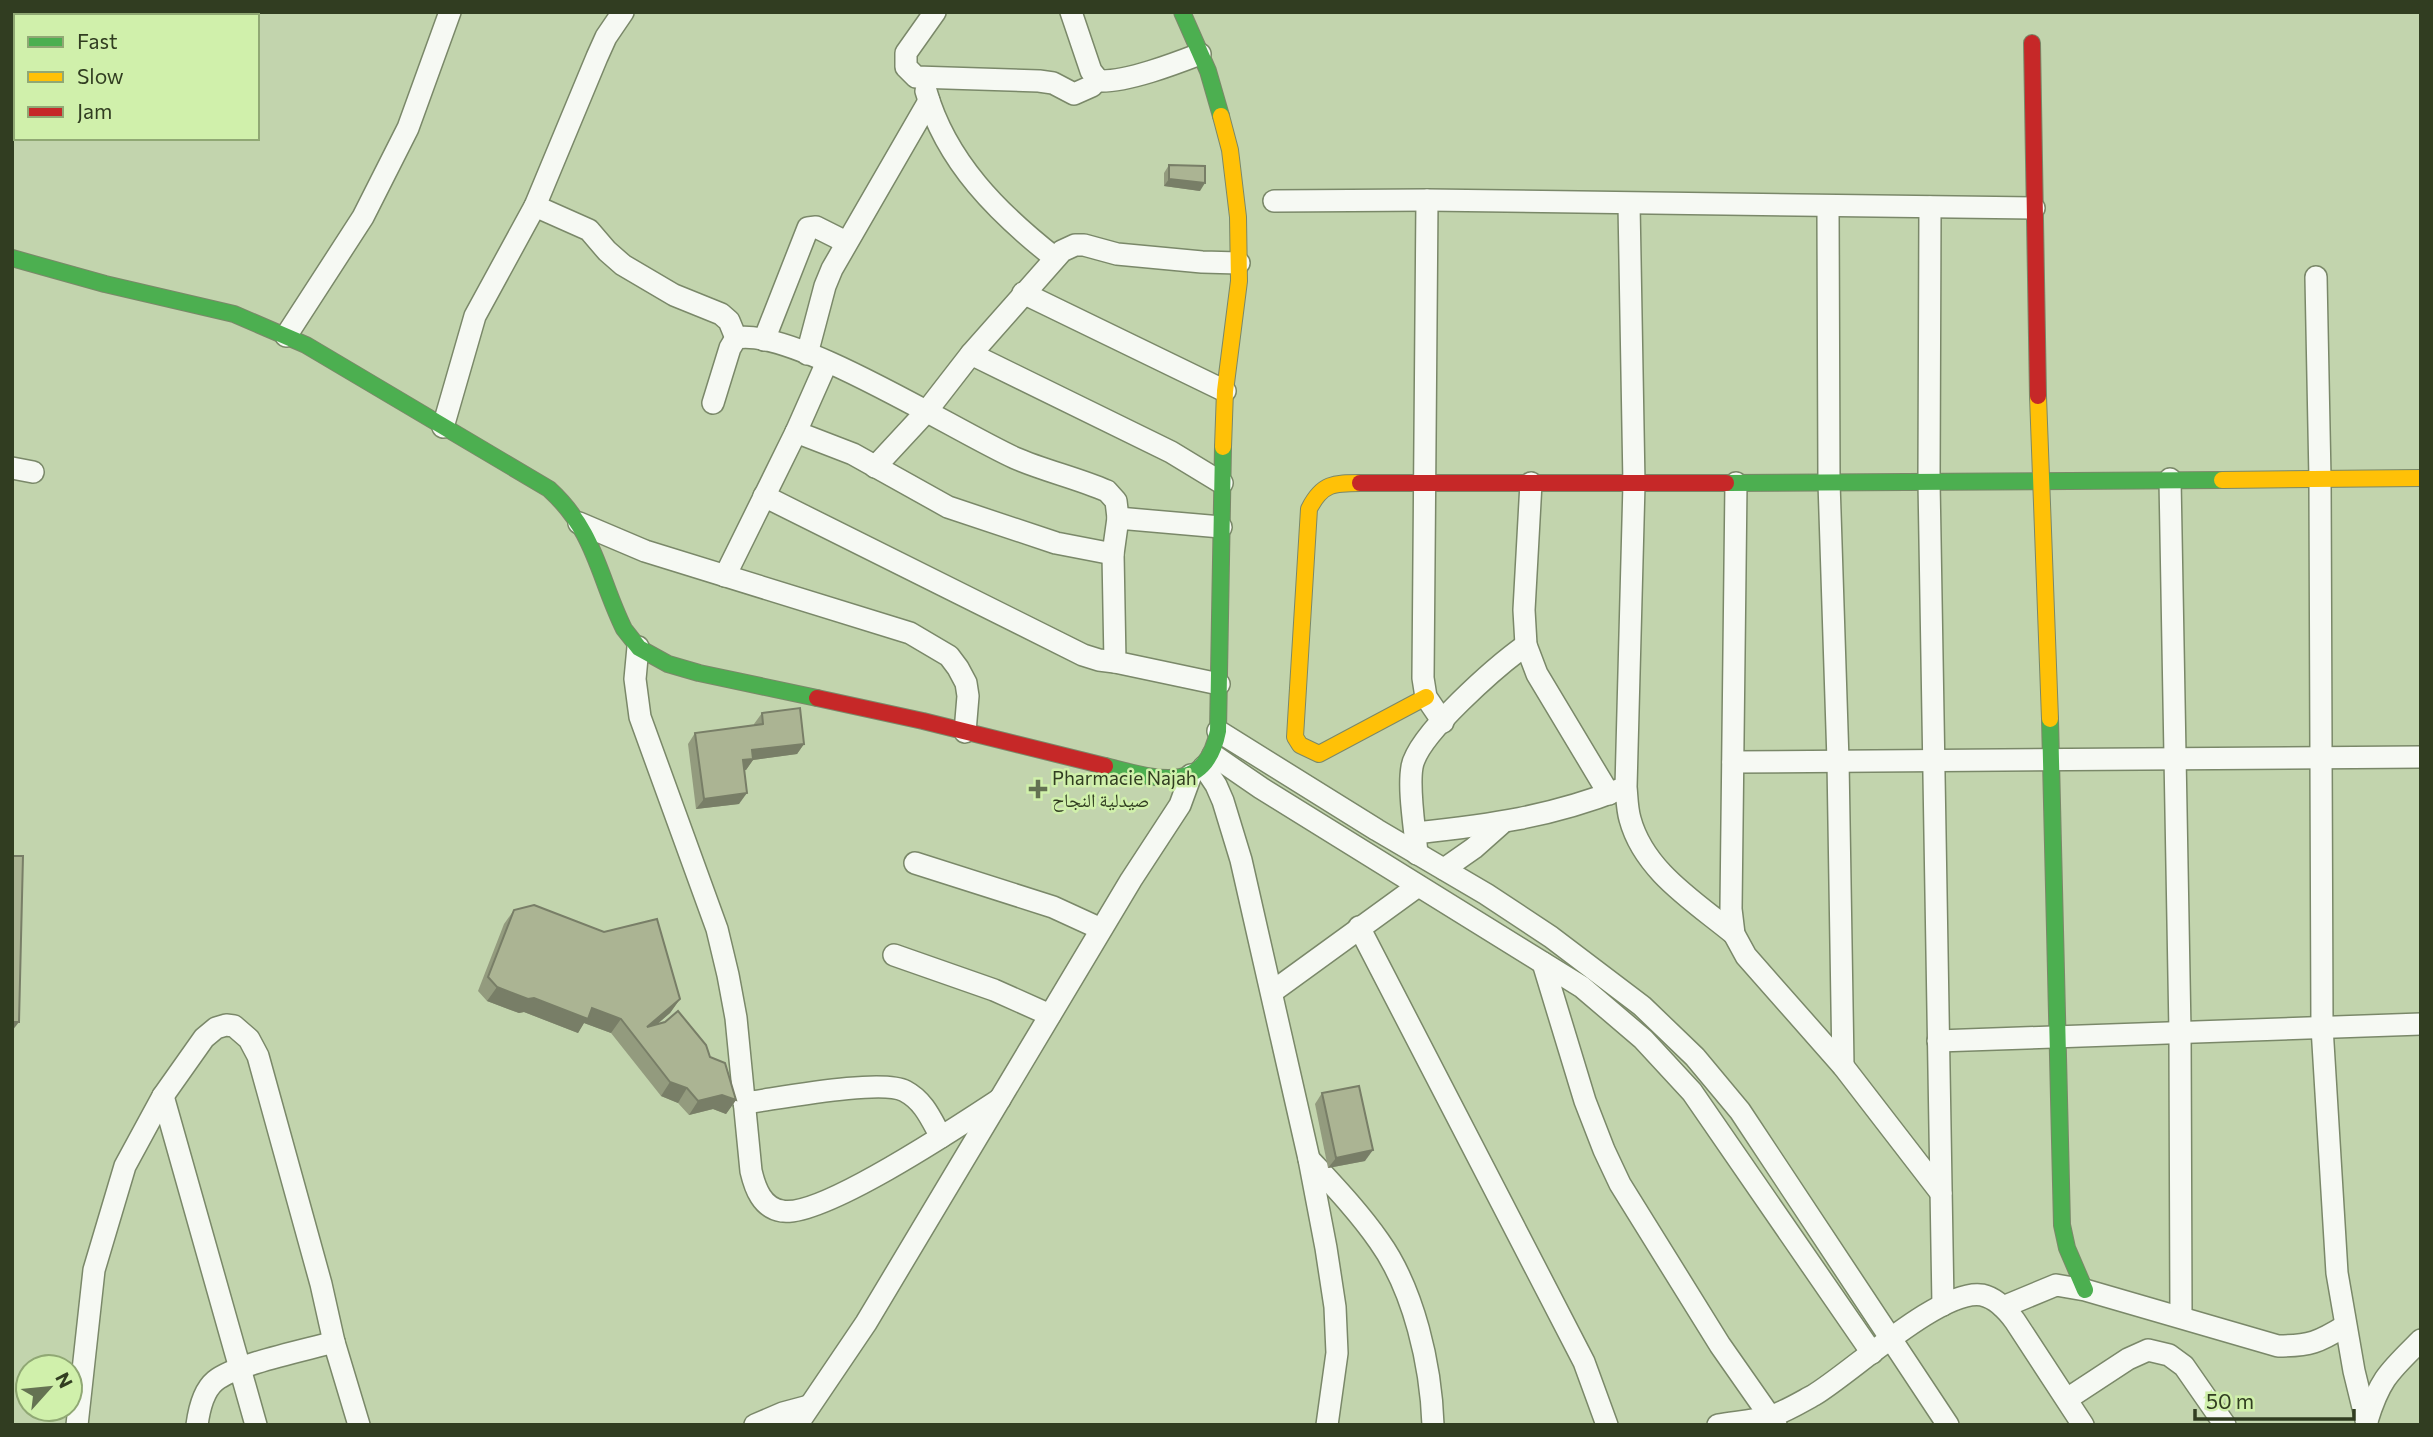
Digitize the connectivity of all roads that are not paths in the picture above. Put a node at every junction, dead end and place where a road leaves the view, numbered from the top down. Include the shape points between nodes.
1 (450, 12) edge
2 (622, 12) edge
3 (934, 12) edge
4 (1071, 12) edge
5 (1182, 12) edge
6 (2032, 43) dead end
7 (1200, 54) junction
8 (923, 79) junction
9 (1097, 79) junction
10 (929, 101) junction
11 (1427, 200) junction
12 (1274, 201) dead end
13 (1629, 204) junction
14 (535, 206) junction
15 (1828, 206) junction
16 (1930, 207) junction
17 (2034, 208) junction
18 (846, 242) junction
19 (12, 258) edge
20 (1055, 258) junction
21 (1239, 263) junction
22 (2316, 277) dead end
23 (1023, 293) junction
24 (286, 335) junction
25 (736, 338) junction
26 (764, 340) junction
27 (971, 354) junction
28 (817, 358) junction
29 (1225, 391) junction
30 (713, 403) dead end
31 (926, 412) junction
32 (443, 427) junction
33 (796, 432) junction
34 (875, 467) junction
35 (2421, 478) edge
36 (2170, 479) junction
37 (2320, 479) junction
38 (2040, 480) junction
39 (1929, 481) junction
40 (1426, 482) junction
41 (1829, 482) junction
42 (1222, 483) junction
43 (1531, 483) junction
44 (1736, 483) junction
45 (1634, 484) junction
46 (764, 496) junction
47 (1118, 518) junction
48 (579, 523) junction
49 (1221, 527) junction
50 (1113, 554) junction
51 (725, 576) junction
52 (1526, 645) junction
53 (638, 647) junction
54 (1115, 662) junction
55 (1219, 684) junction
56 (1426, 697) junction
57 (1443, 722) junction
58 (1218, 731) junction
59 (965, 732) junction
60 (2421, 757) edge
61 (2052, 758) junction
62 (2321, 758) junction
63 (2175, 759) junction
64 (1838, 761) junction
65 (1934, 761) junction
66 (1733, 762) junction
67 (1202, 766) junction
68 (1618, 790) junction
69 (1501, 824) junction
70 (1416, 844) junction
71 (915, 863) dead end
72 (1444, 869) junction
73 (1418, 886) junction
74 (1359, 927) junction
75 (1101, 929) junction
76 (1734, 934) junction
77 (894, 955) dead end
78 (1543, 963) junction
79 (1272, 992) junction
80 (1050, 1015) junction
81 (2421, 1024) edge
82 (2322, 1027) junction
83 (2180, 1032) junction
84 (2060, 1036) junction
85 (1938, 1041) junction
86 (1843, 1066) junction
87 (163, 1096) junction
88 (1000, 1099) junction
89 (744, 1103) junction
90 (941, 1137) junction
91 (1309, 1159) junction
92 (1941, 1193) junction
93 (2085, 1290) junction
94 (1943, 1305) junction
95 (2003, 1307) junction
96 (2181, 1317) junction
97 (2346, 1326) junction
98 (1891, 1337) junction
99 (2421, 1340) edge
100 (334, 1342) junction
101 (1872, 1353) junction
102 (238, 1369) junction
103 (2067, 1399) junction
104 (809, 1406) junction
105 (1773, 1420) edge
106 (2367, 1424) edge
107 (77, 1425) edge
108 (197, 1425) edge
109 (256, 1425) edge
110 (359, 1425) edge
111 (755, 1425) edge
112 (797, 1425) edge
113 (1327, 1425) edge
114 (1433, 1425) edge
115 (1608, 1425) edge
116 (1718, 1425) edge
117 (1948, 1425) edge
118 (2083, 1425) edge
119 (2225, 1425) edge

1 - 24 street via 408,128 363,218
2 - 14 street via 601,47
3 - 8 street via 906,53 911,74
4 - 9 street
5 - 7 street
6 - 17 street
7 - 9 street via 1150,71
7 - 21 street via 1230,150
8 - 9 street via 1039,81 1074,94
8 - 10 street
10 - 18 street
10 - 20 street via 969,175 1000,212
11 - 12 street
11 - 13 street
11 - 40 street
13 - 15 street
13 - 45 street
14 - 25 street via 589,230 623,265 674,295 724,316
14 - 32 street via 475,316
15 - 16 street
15 - 41 street
16 - 17 street
16 - 39 street
17 - 38 street
18 - 26 street via 816,227 808,229
18 - 28 street via 825,286
19 - 24 street via 234,314
20 - 21 street via 1084,245 1130,255
20 - 23 street
21 - 29 street
22 - 37 street
23 - 27 street
23 - 29 street
24 - 32 street
25 - 26 street
25 - 30 street
26 - 28 street
27 - 31 street
27 - 42 street via 1171,452
28 - 31 street
28 - 33 street
29 - 42 street
31 - 34 street
31 - 47 street via 1014,457 1107,491 1116,501
32 - 48 street via 549,489
33 - 34 street
33 - 46 street
34 - 50 street via 959,511 1056,543
35 - 37 street
36 - 37 street
36 - 38 street
36 - 63 street
37 - 62 street
38 - 39 street
38 - 61 street
39 - 41 street
39 - 65 street
40 - 43 street
40 - 56 street
40 - 56 street via 1335,483 1314,498 1309,509 1294,737 1319,754
41 - 44 street
41 - 64 street
42 - 49 street
43 - 45 street
43 - 52 street
44 - 45 street
44 - 66 street
45 - 68 street
46 - 51 street
46 - 54 street via 1083,655
47 - 49 street
47 - 50 street
48 - 51 street via 645,551
48 - 53 street via 596,553 615,610
49 - 55 street
50 - 54 street
51 - 59 street via 909,633 950,656 966,683
52 - 57 street
52 - 68 street via 1537,674
53 - 59 street via 699,673
53 - 89 street via 635,679 640,717 717,929 736,1018
54 - 55 street
55 - 58 street
56 - 57 street
57 - 70 street via 1420,747 1412,768
58 - 67 street
58 - 70 street
59 - 67 street via 1154,778 1181,778
60 - 62 street
61 - 63 street
61 - 65 street
61 - 84 street
62 - 63 street
62 - 82 street
63 - 83 street
64 - 65 street
64 - 66 street
64 - 86 street
65 - 85 street
66 - 76 street
67 - 73 street
67 - 75 street
67 - 79 street via 1216,785 1231,825
68 - 69 street
68 - 76 street via 1649,859 1667,880
69 - 70 street
69 - 72 street
70 - 72 street
71 - 75 street via 1053,907
72 - 98 street via 1551,937 1642,1006 1695,1057 1747,1121
73 - 74 street
73 - 78 street
74 - 79 street
74 - 115 street via 1584,1362
75 - 80 street
76 - 86 street via 1746,956
77 - 80 street
78 - 101 street via 1582,987 1643,1038 1692,1092
78 - 105 street via 1585,1101 1620,1184 1720,1345
79 - 91 street
80 - 88 street
81 - 82 street
82 - 83 street
82 - 97 street via 2333,1237
83 - 84 street
83 - 96 street
84 - 85 street
84 - 93 street via 2062,1225
85 - 92 street
86 - 92 street
87 - 100 street via 216,1028 234,1026 249,1039 258,1056
87 - 102 street
87 - 107 street via 125,1166 94,1270
88 - 90 street
88 - 104 street via 866,1323
89 - 90 street via 864,1087 895,1088 920,1102
89 - 90 street via 755,1188 771,1208 783,1212 831,1199
91 - 113 street via 1335,1307 1337,1353
91 - 114 street via 1381,1243 1401,1283 1427,1367
92 - 94 street
93 - 95 street via 2056,1285
93 - 96 street
94 - 95 street via 1982,1295
94 - 98 street
95 - 103 street
96 - 97 street via 2278,1346 2303,1346
97 - 106 street
98 - 101 street
98 - 117 street
99 - 106 street via 2384,1377
100 - 102 street
100 - 110 street
101 - 105 street
102 - 108 street via 215,1381 204,1395
102 - 109 street
103 - 118 street
103 - 119 street via 2148,1350 2169,1355 2184,1366
104 - 111 street
104 - 112 street
105 - 116 street

